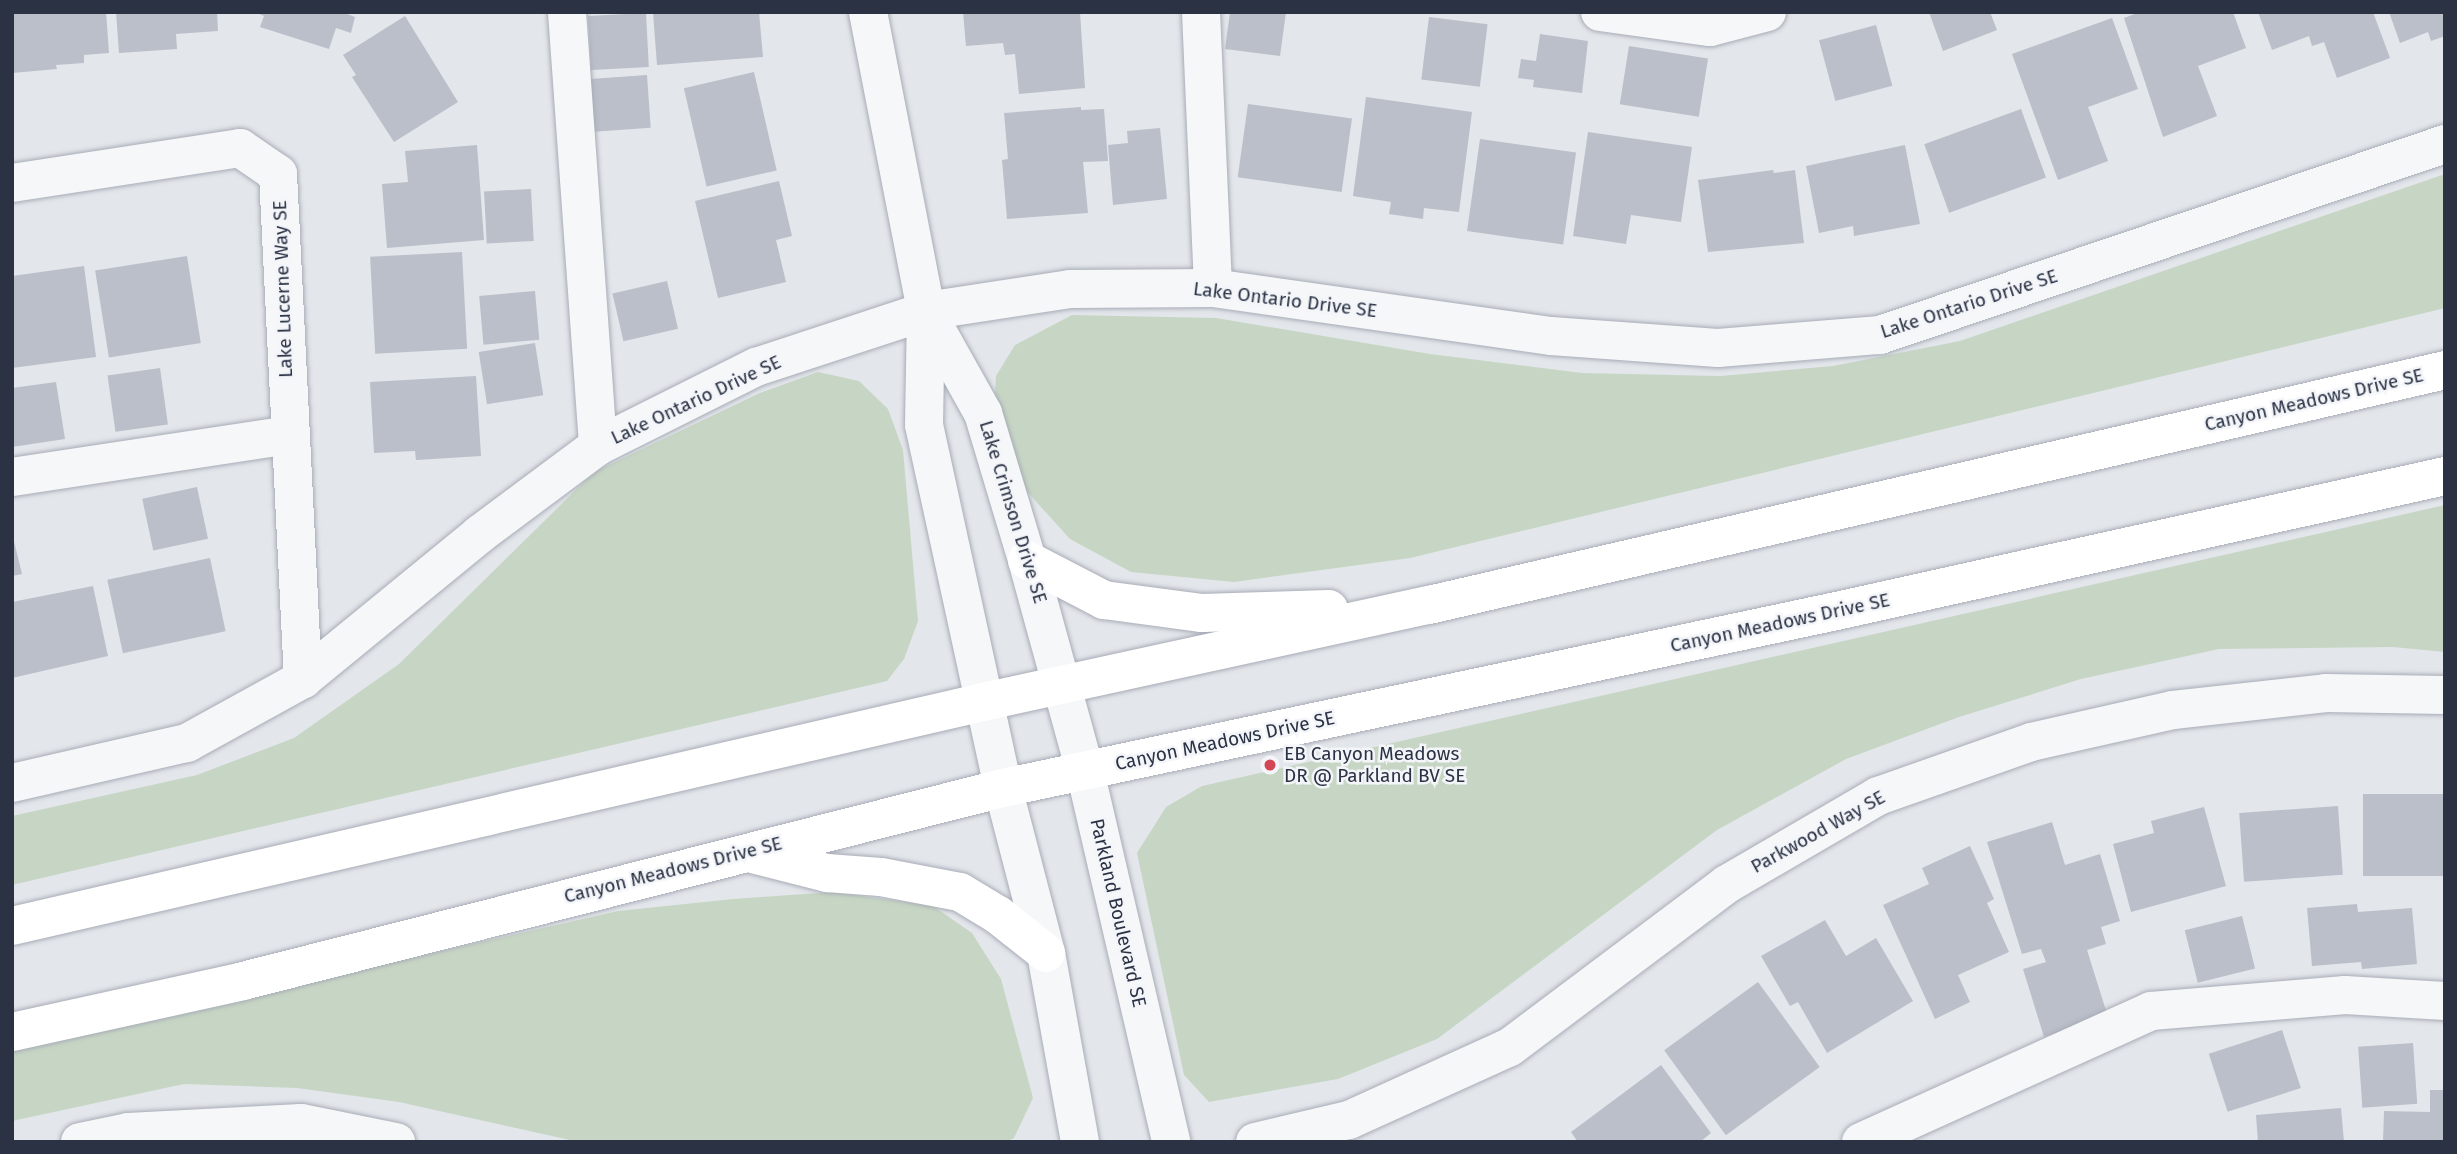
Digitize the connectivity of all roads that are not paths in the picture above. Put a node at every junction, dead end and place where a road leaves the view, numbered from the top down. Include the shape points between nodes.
1 (568, 12) edge
2 (868, 12) edge
3 (1201, 12) edge
4 (1600, 12) edge
5 (1767, 12) edge
6 (2445, 144) edge
7 (12, 183) edge
8 (1213, 288) junction
9 (926, 311) junction
10 (2445, 370) edge
11 (289, 435) junction
12 (598, 446) junction
13 (2445, 476) edge
14 (12, 477) edge
15 (1027, 560) junction
16 (1429, 605) junction
17 (303, 680) junction
18 (1062, 684) junction
19 (2445, 695) edge
20 (983, 702) junction
21 (1085, 771) junction
22 (12, 783) edge
23 (1003, 788) junction
24 (744, 851) junction
25 (12, 926) edge
26 (1046, 953) junction
27 (2445, 1002) edge
28 (12, 1032) edge
29 (80, 1142) edge
30 (396, 1142) edge
31 (1080, 1142) edge
32 (1171, 1142) edge
33 (1255, 1142) edge
34 (1861, 1142) edge

1 - 12 street
2 - 9 street, Lake Crimson Drive SE
3 - 8 street
4 - 5 street via 1710,27
6 - 8 street, Lake Ontario Drive SE via 1880,335 1718,348 1551,336
7 - 11 street, Lake Lucerne Way SE via 240,148 278,174
8 - 9 street, Lake Ontario Drive SE via 1070,289
9 - 12 street, Lake Ontario Drive SE via 756,367
9 - 15 street, Lake Crimson Drive SE via 983,413
9 - 20 street, Lake Crimson Drive SE via 924,425
10 - 16 main road, Canyon Meadows Drive SE
11 - 14 street
11 - 17 street, Lake Lucerne Way SE
12 - 17 street, Lake Ontario Drive SE via 480,534
13 - 21 main road, Canyon Meadows Drive SE
15 - 16 main road via 1104,600 1202,613
15 - 18 street, Lake Crimson Drive SE
16 - 18 main road, Canyon Meadows Drive SE
17 - 22 street, Lake Ontario Drive SE via 187,743
18 - 20 main road, Canyon Meadows Drive SE
18 - 21 street, Parkland Boulevard SE
19 - 33 street, Parkwood Way SE via 2326,693 2172,710 2031,742 1878,796 1727,884 1510,1047 1349,1120
20 - 23 street
20 - 25 main road, Canyon Meadows Drive SE
21 - 23 main road, Canyon Meadows Drive SE
21 - 32 street, Parkland Boulevard SE
23 - 24 main road, Canyon Meadows Drive SE
23 - 26 street
24 - 26 main road via 827,873 881,877 960,892
24 - 28 main road, Canyon Meadows Drive SE via 243,981
26 - 31 street
27 - 34 street via 2345,995 2151,1011
29 - 30 street via 128,1132 300,1123

